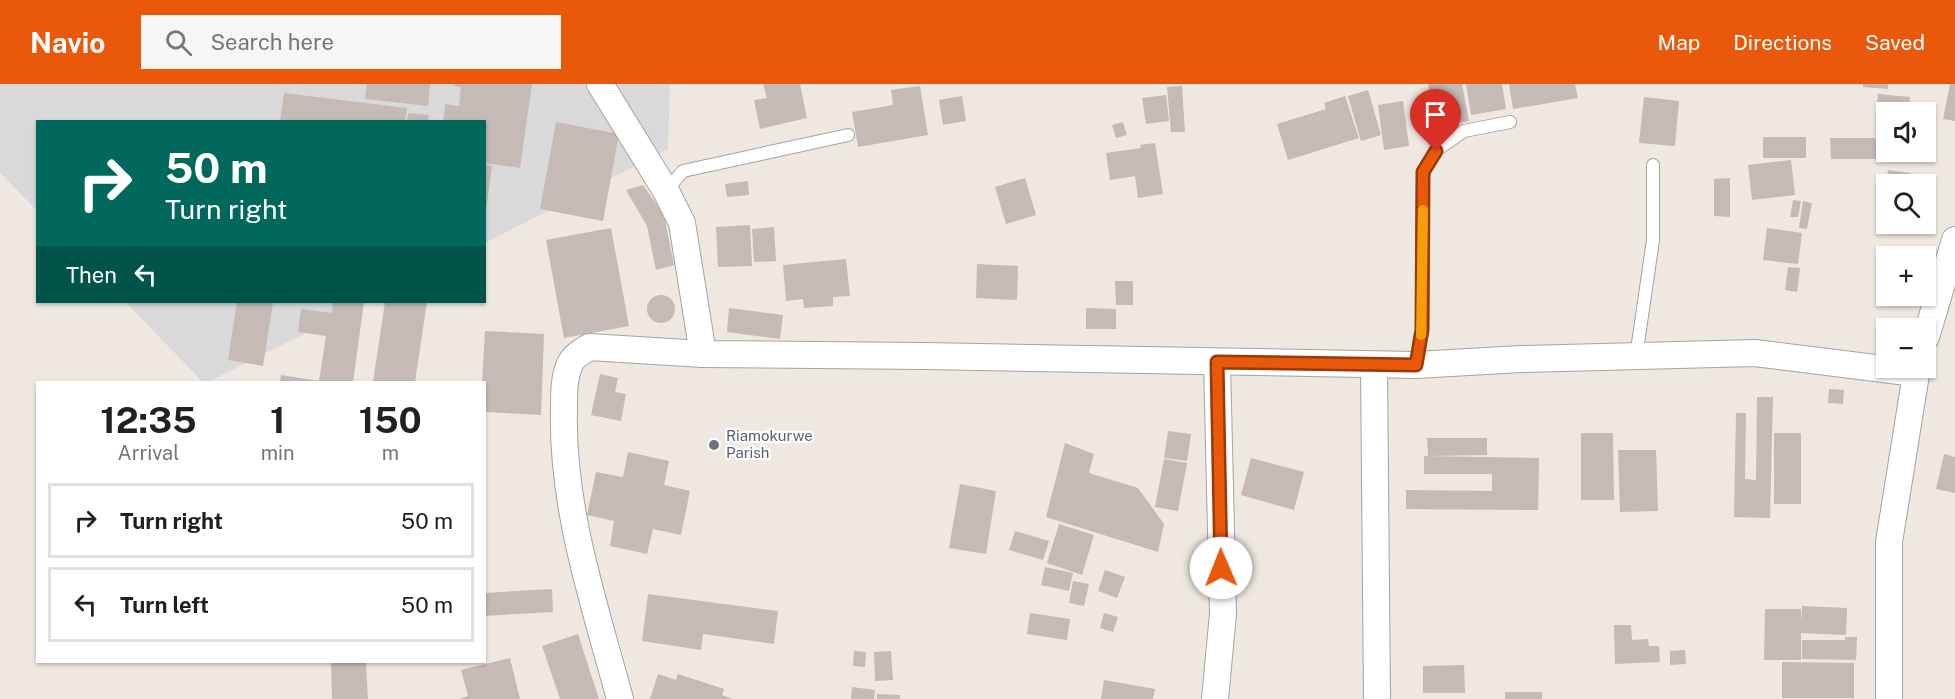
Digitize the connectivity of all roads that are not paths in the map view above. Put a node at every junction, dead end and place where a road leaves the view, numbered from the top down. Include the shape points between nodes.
1 (600, 84) edge
2 (1510, 122) dead end
3 (848, 135) dead end
4 (1653, 165) dead end
5 (666, 191) junction
6 (1955, 240) edge
7 (1932, 318) edge
8 (703, 354) junction
9 (1636, 357) junction
10 (1217, 362) junction
11 (1374, 365) junction
12 (1416, 365) junction
13 (1876, 366) edge
14 (1915, 378) edge
15 (620, 699) edge
16 (1215, 699) edge
17 (1377, 699) edge
18 (1889, 699) edge

1 - 5 street
2 - 12 lane via 1464,131 1436,151 1423,172 1422,330
3 - 5 lane via 683,171
4 - 9 lane via 1653,240
5 - 8 street via 682,223
6 - 7 street
8 - 10 street
8 - 15 street via 589,347 572,360 564,385 563,439 568,487 583,565
9 - 12 street
9 - 13 street via 1755,353
10 - 11 street
10 - 16 street via 1222,614
11 - 12 street
11 - 17 street
14 - 18 street via 1888,542

